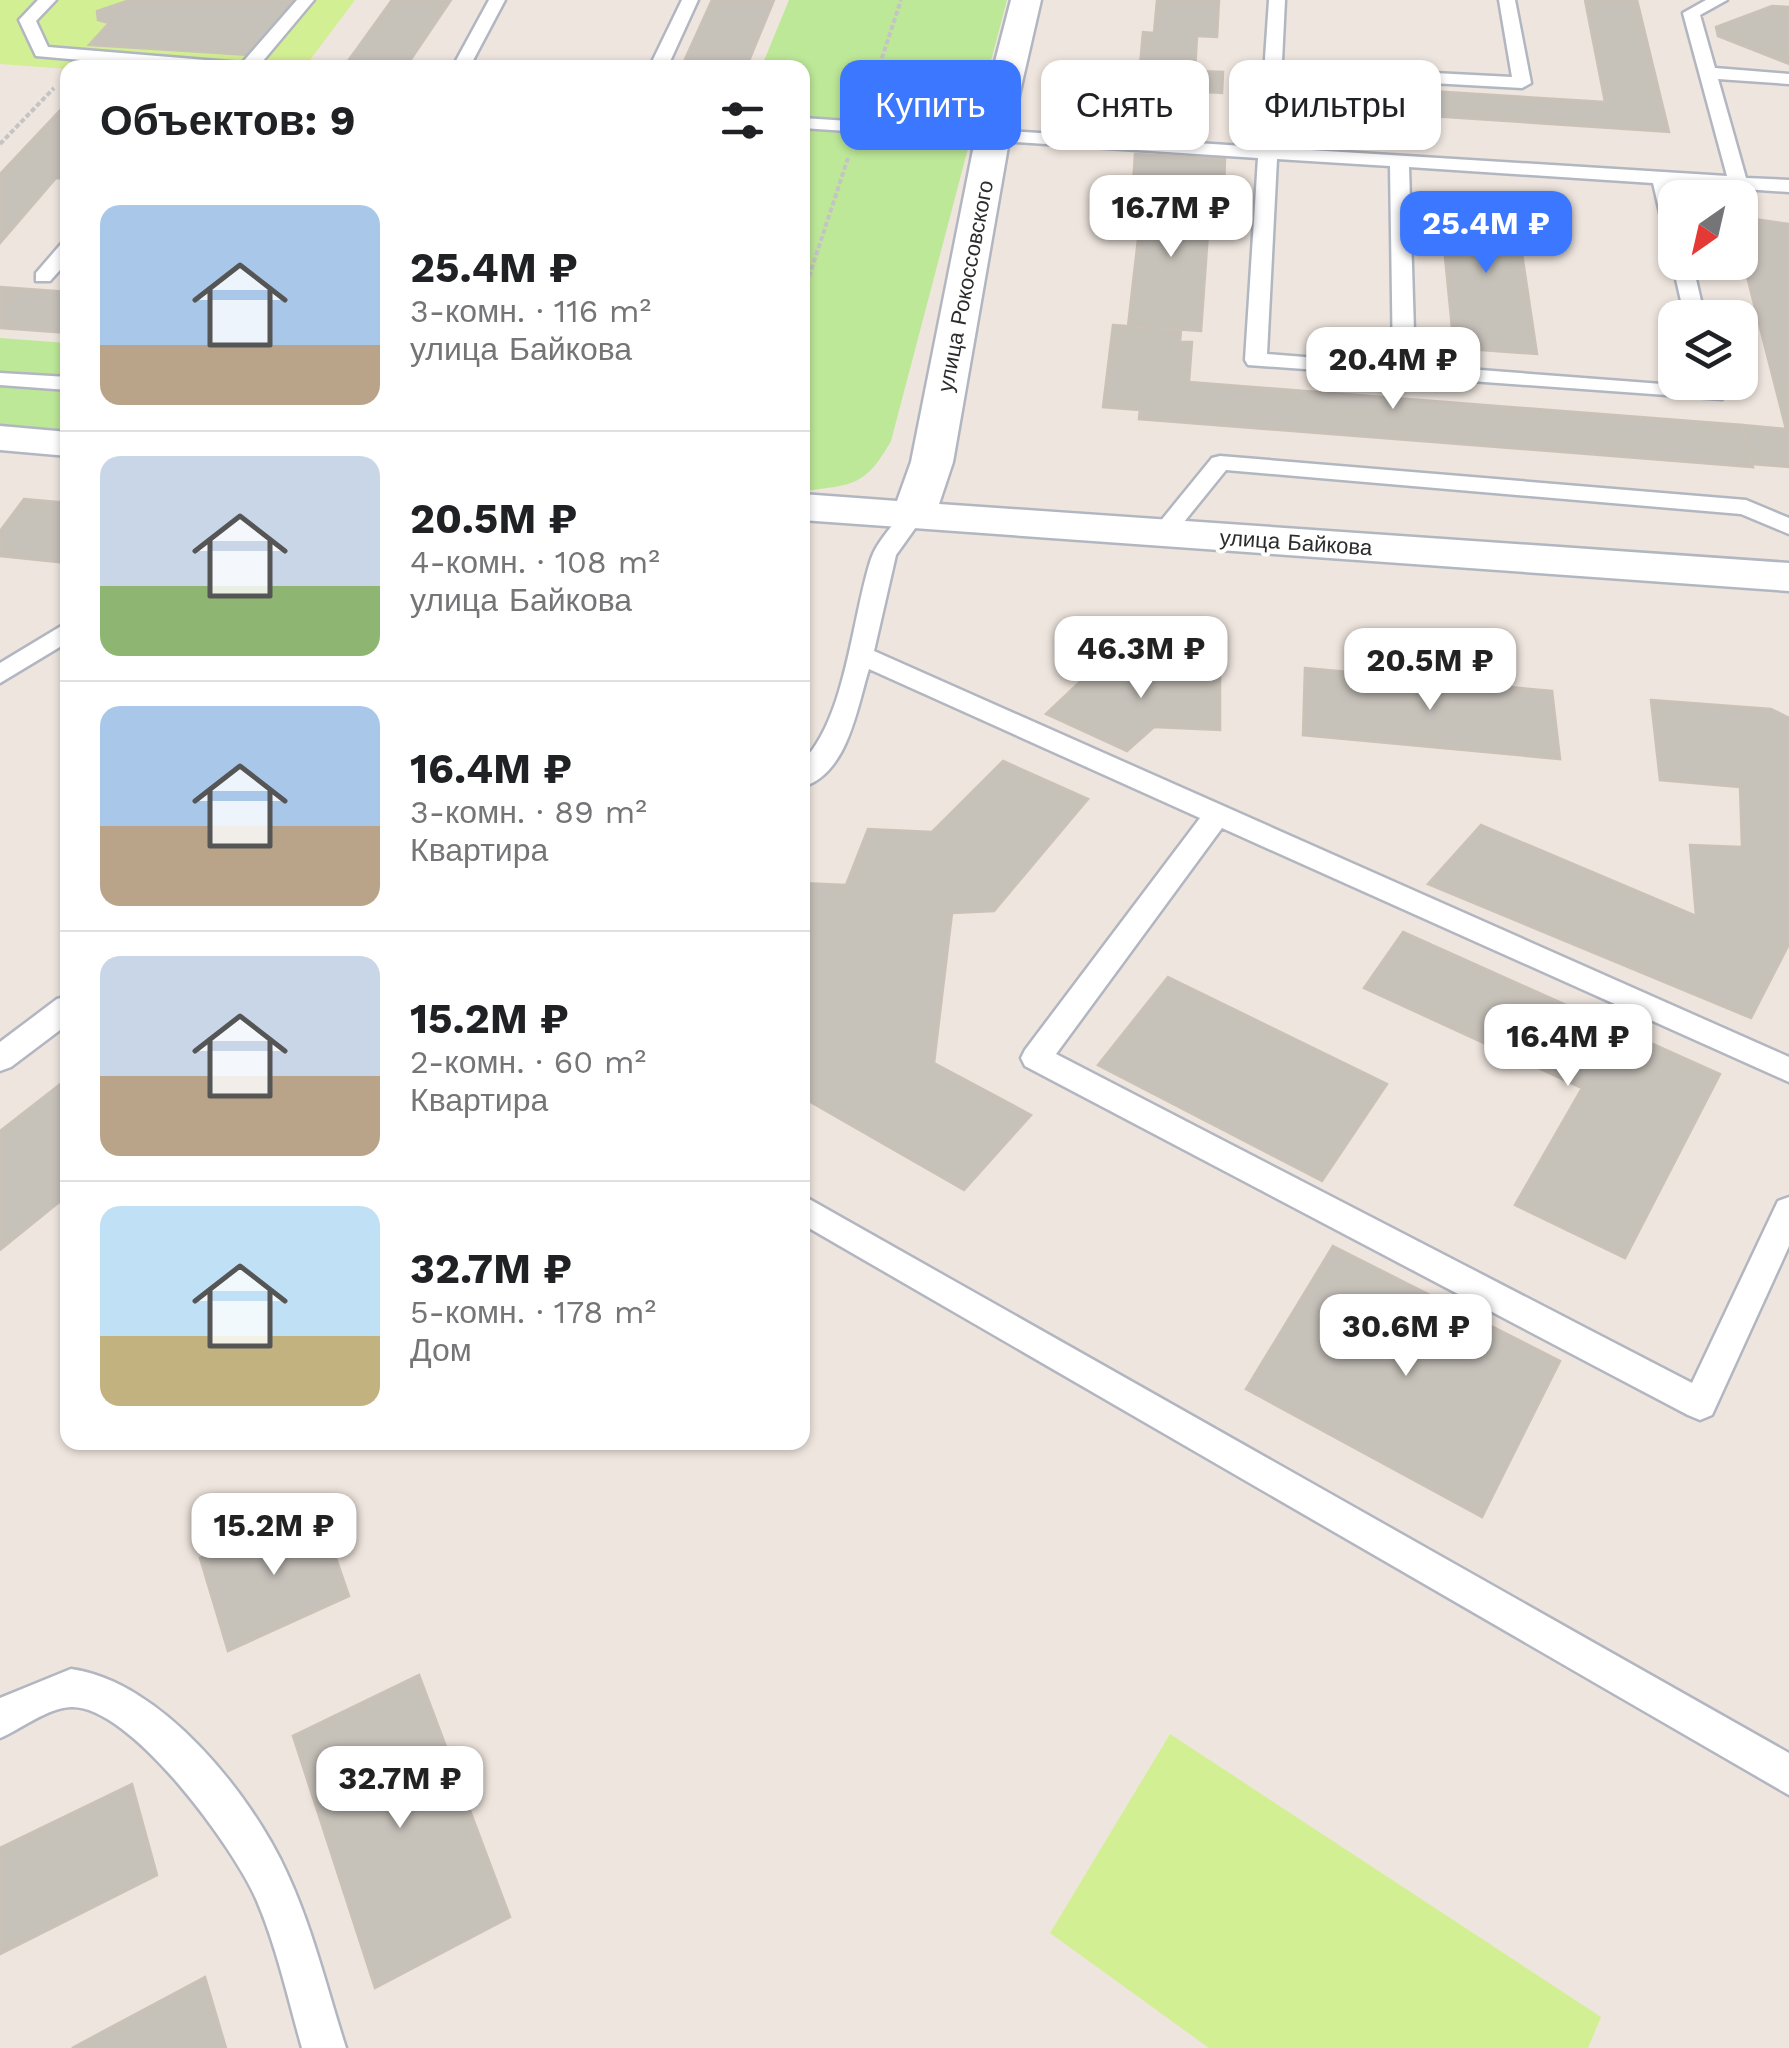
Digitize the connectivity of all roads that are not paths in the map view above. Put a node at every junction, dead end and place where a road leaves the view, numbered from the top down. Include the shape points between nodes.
1 (48, 0) edge
2 (306, 0) edge
3 (497, 0) edge
4 (690, 0) edge
5 (1026, 0) edge
6 (1277, 0) edge
7 (1507, 0) edge
8 (1719, 0) edge
9 (144, 60) edge
10 (252, 60) edge
11 (464, 60) edge
12 (662, 60) edge
13 (1011, 60) edge
14 (1273, 60) edge
15 (1705, 73) junction
16 (1441, 79) edge
17 (1789, 79) edge
18 (810, 123) edge
19 (840, 124) edge
20 (1021, 136) edge
21 (990, 150) edge
22 (1267, 152) junction
23 (1399, 161) junction
24 (1662, 178) joint
25 (1700, 180) edge
26 (1737, 180) edge
27 (1758, 184) edge
28 (1789, 186) edge
29 (60, 258) edge
30 (44, 278) dead end
31 (1404, 371) junction
32 (0, 379) edge
33 (60, 383) edge
34 (1658, 390) edge
35 (0, 438) edge
36 (60, 443) edge
37 (810, 507) edge
38 (914, 513) junction
39 (1789, 527) edge
40 (1163, 532) junction
41 (1789, 577) edge
42 (60, 635) edge
43 (861, 655) junction
44 (0, 675) edge
45 (810, 770) edge
46 (1218, 815) junction
47 (60, 1013) edge
48 (0, 1059) edge
49 (1789, 1070) edge
50 (1789, 1210) edge
51 (810, 1213) edge
52 (0, 1718) edge
53 (1789, 1775) edge
54 (324, 2048) edge

1 - 9 lane via 27,20 42,52
2 - 10 lane
3 - 11 lane
4 - 12 lane
5 - 13 street, улица Рокоссовского
6 - 14 lane
7 - 16 lane via 1522,83
8 - 15 lane via 1691,13
15 - 17 lane
15 - 26 lane
18 - 19 lane
20 - 22 lane
21 - 38 street, улица Рокоссовского via 932,462
22 - 23 lane
22 - 31 lane via 1256,360
23 - 24 lane
23 - 31 lane
24 - 25 lane
27 - 28 lane
29 - 30 lane
31 - 34 lane
32 - 33 lane
35 - 36 street
37 - 38 street, улица Байкова
38 - 40 street, улица Байкова
38 - 43 lane via 884,554
39 - 40 lane via 1746,506 1220,463
40 - 41 street, улица Байкова
42 - 44 lane
43 - 45 lane via 830,749
43 - 46 lane
46 - 49 lane
46 - 50 lane via 1036,1058 1700,1404
47 - 48 lane
51 - 53 lane
52 - 54 lane via 72,1687 114,1698 157,1730 225,1810 272,1884

